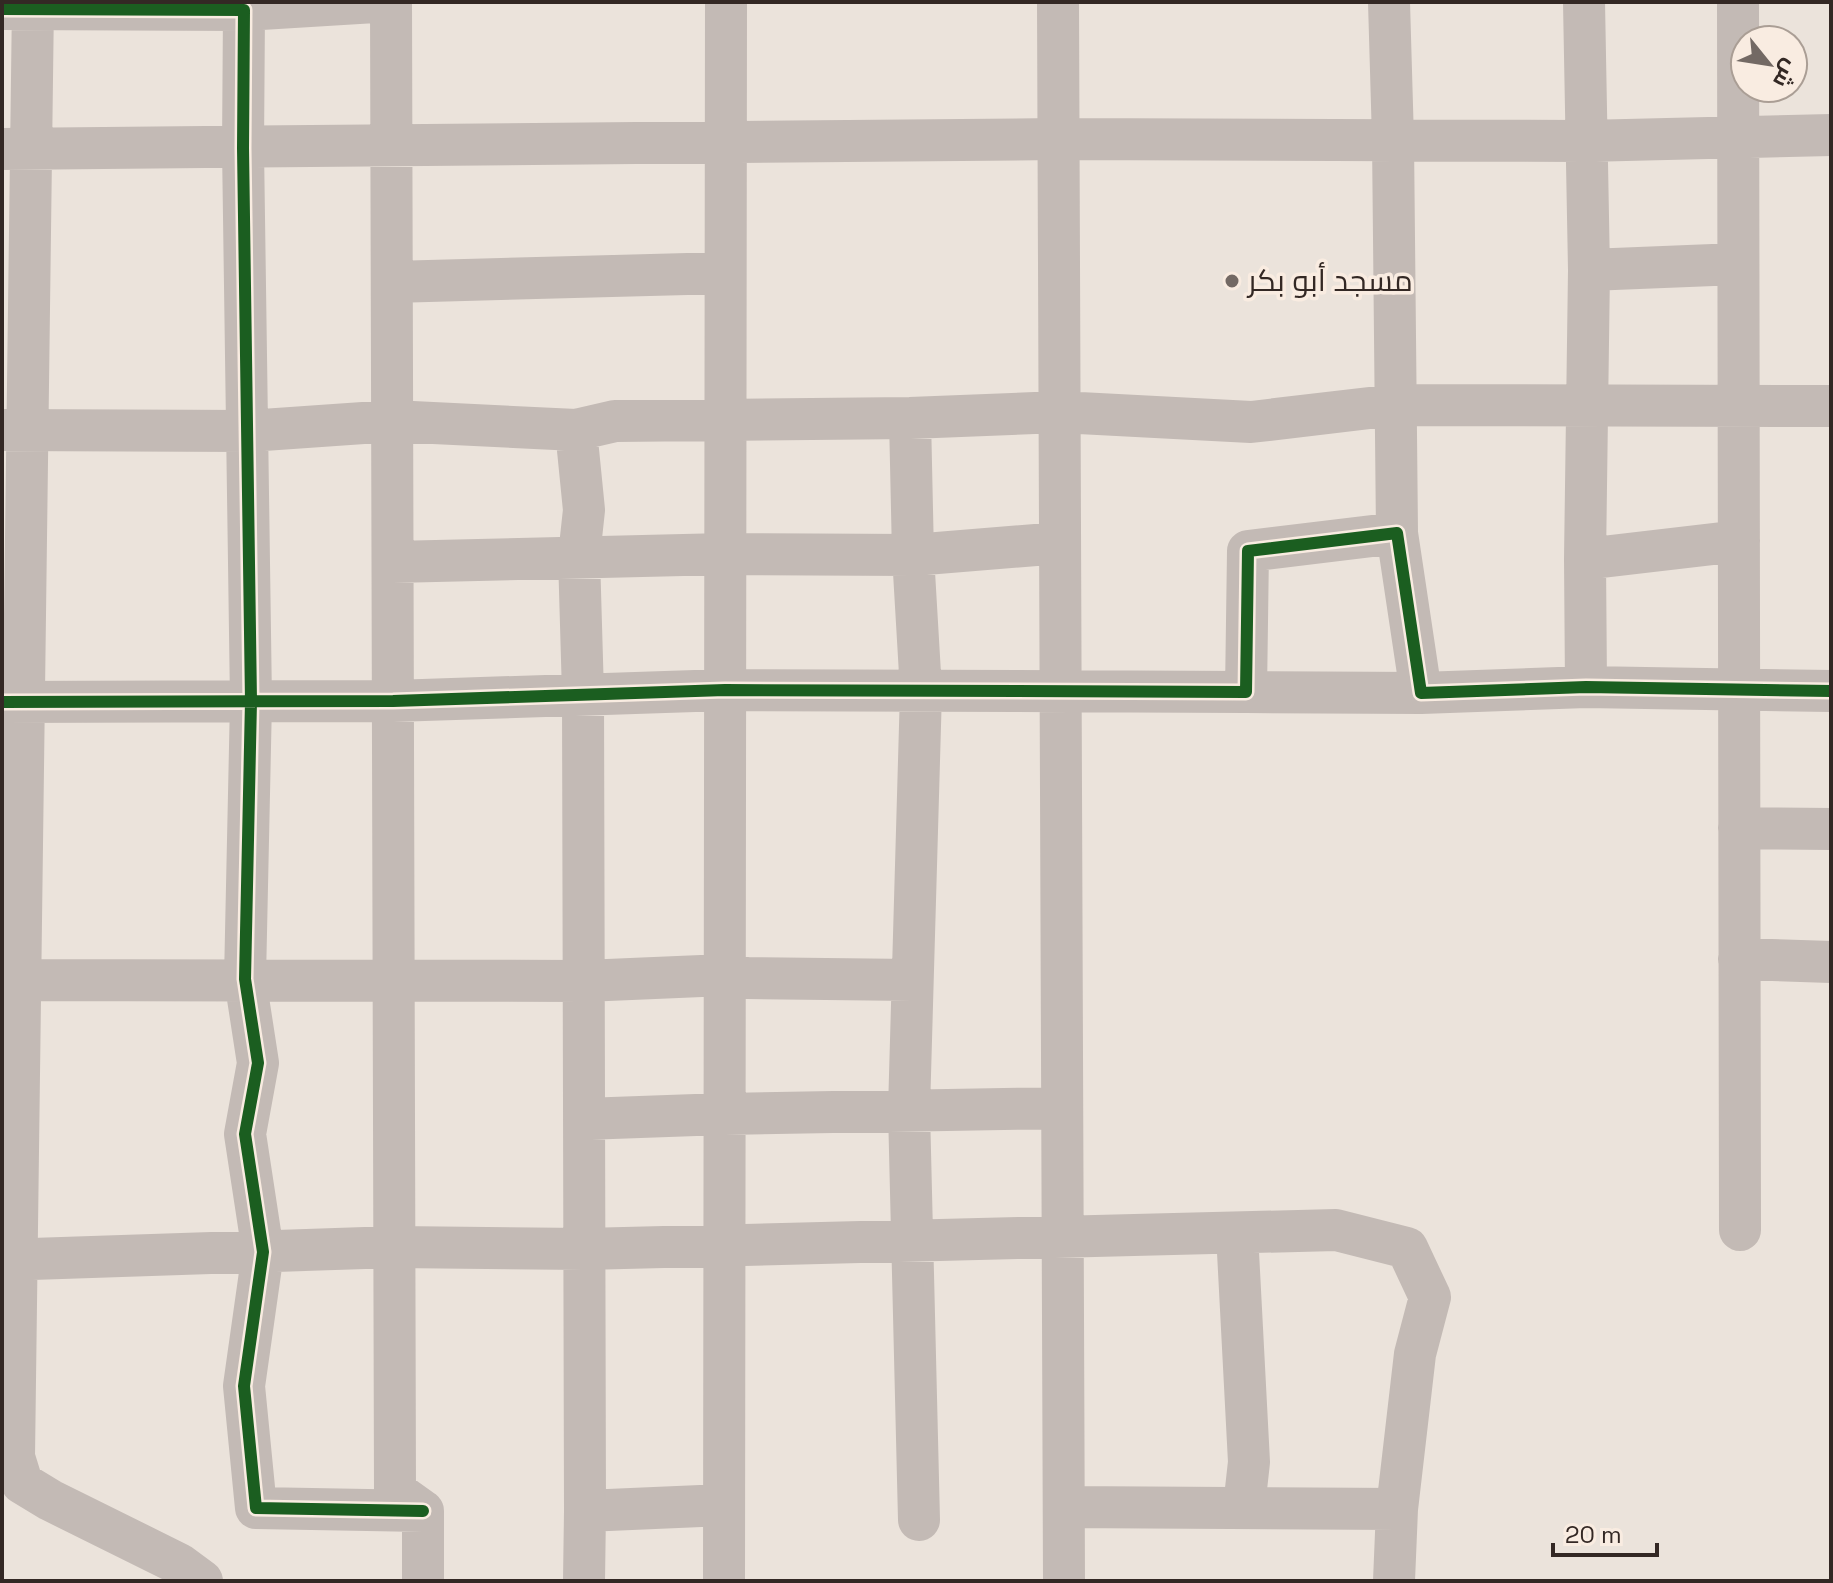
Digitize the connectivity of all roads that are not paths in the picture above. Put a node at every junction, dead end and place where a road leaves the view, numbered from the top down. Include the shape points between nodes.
1 (375, 2) edge
2 (391, 2) edge
3 (726, 2) edge
4 (1058, 2) edge
5 (1389, 2) edge
6 (1584, 2) edge
7 (1738, 2) edge
8 (22, 7) edge
9 (244, 10) junction
10 (1738, 135) junction
11 (1831, 135) edge
12 (1058, 139) junction
13 (1393, 140) junction
14 (1585, 141) junction
15 (725, 142) junction
16 (391, 146) junction
17 (243, 148) junction
18 (16, 149) edge
19 (1738, 264) junction
20 (1589, 270) junction
21 (725, 273) junction
22 (392, 282) junction
23 (1395, 405) junction
24 (1831, 406) edge
25 (1586, 407) junction
26 (1738, 408) junction
27 (1060, 412) junction
28 (910, 418) junction
29 (725, 419) junction
30 (392, 421) junction
31 (576, 430) junction
32 (14, 431) edge
33 (248, 431) junction
34 (1397, 533) junction
35 (1739, 541) junction
36 (1060, 543) junction
37 (725, 554) junction
38 (913, 555) junction
39 (579, 556) junction
40 (1585, 559) junction
41 (13, 561) edge
42 (393, 562) junction
43 (1586, 687) junction
44 (1739, 689) junction
45 (725, 690) junction
46 (921, 691) junction
47 (1061, 691) junction
48 (1831, 691) edge
49 (1246, 692) junction
50 (1421, 693) junction
51 (583, 694) junction
52 (251, 701) junction
53 (393, 701) junction
54 (12, 702) edge
55 (1739, 828) junction
56 (1831, 829) edge
57 (1739, 959) junction
58 (1831, 962) edge
59 (725, 975) junction
60 (245, 979) junction
61 (10, 980) edge
62 (912, 980) junction
63 (393, 981) junction
64 (584, 981) junction
65 (1062, 1108) junction
66 (909, 1110) junction
67 (724, 1114) junction
68 (584, 1119) junction
69 (1740, 1230) dead end
70 (1237, 1233) junction
71 (1062, 1238) junction
72 (913, 1242) junction
73 (724, 1244) junction
74 (395, 1247) junction
75 (584, 1249) junction
76 (263, 1252) junction
77 (8, 1260) edge
78 (7, 1397) edge
79 (724, 1505) junction
80 (1064, 1507) junction
81 (1244, 1507) junction
82 (1397, 1509) junction
83 (423, 1511) junction
84 (585, 1511) junction
85 (919, 1520) dead end
86 (202, 1581) edge
87 (423, 1581) edge
88 (584, 1581) edge
89 (724, 1581) edge
90 (1064, 1581) edge
91 (1394, 1581) edge

1 - 9 street
2 - 16 street
3 - 15 street
4 - 12 street
5 - 13 street
6 - 14 street
7 - 10 street
8 - 9 street
8 - 18 street
9 - 17 street
10 - 11 street
10 - 14 street
10 - 19 street
12 - 13 street
12 - 15 street
12 - 27 street
13 - 14 street
13 - 23 street
14 - 20 street
15 - 16 street
15 - 21 street
16 - 17 street
16 - 22 street
17 - 18 street
17 - 33 street
18 - 32 street
19 - 20 street
19 - 26 street
20 - 25 street
21 - 22 street
21 - 29 street
22 - 30 street
23 - 25 street
23 - 27 street via 1251,422
23 - 34 street
24 - 26 street
25 - 26 street
25 - 40 street
26 - 35 street
27 - 28 street
27 - 36 street
28 - 29 street
28 - 38 street
29 - 31 street via 615,421
29 - 37 street
30 - 31 street
30 - 33 street
30 - 42 street
31 - 39 street via 584,510
32 - 33 street
32 - 41 street
33 - 52 street
34 - 49 street via 1248,551
34 - 50 street
35 - 40 street
35 - 44 street
36 - 38 street
36 - 47 street
37 - 38 street
37 - 39 street
37 - 45 street
38 - 46 street
39 - 42 street
39 - 51 street
40 - 43 street
41 - 54 street
42 - 53 street
43 - 44 street
43 - 50 street
44 - 48 street
44 - 55 street
45 - 46 street
45 - 51 street
45 - 59 street
46 - 47 street
46 - 62 street
47 - 49 street
47 - 65 street
49 - 50 street
51 - 53 street
51 - 64 street
52 - 53 street
52 - 54 street
52 - 60 street
53 - 63 street
54 - 61 street
55 - 56 street
55 - 57 street
57 - 58 street
57 - 69 street
59 - 62 street
59 - 64 street
59 - 67 street
60 - 61 street
60 - 63 street
60 - 76 street via 258,1063 245,1134
61 - 77 street
62 - 66 street
63 - 64 street
63 - 74 street
64 - 68 street
65 - 66 street
65 - 71 street
66 - 67 street
66 - 72 street
67 - 68 street
67 - 73 street
68 - 75 street
70 - 71 street
70 - 81 street via 1249,1462
70 - 82 street via 1336,1230 1407,1248 1430,1297 1415,1354
71 - 72 street
71 - 80 street
72 - 73 street
72 - 85 street
73 - 75 street
73 - 79 street
74 - 75 street
74 - 76 street
74 - 83 street via 395,1491
75 - 84 street
76 - 77 street
76 - 83 street via 244,1386 256,1508
77 - 78 street
78 - 86 street via 22,1483
79 - 84 street
79 - 89 street
80 - 81 street
80 - 90 street
81 - 82 street
82 - 91 street
83 - 87 street
84 - 88 street

